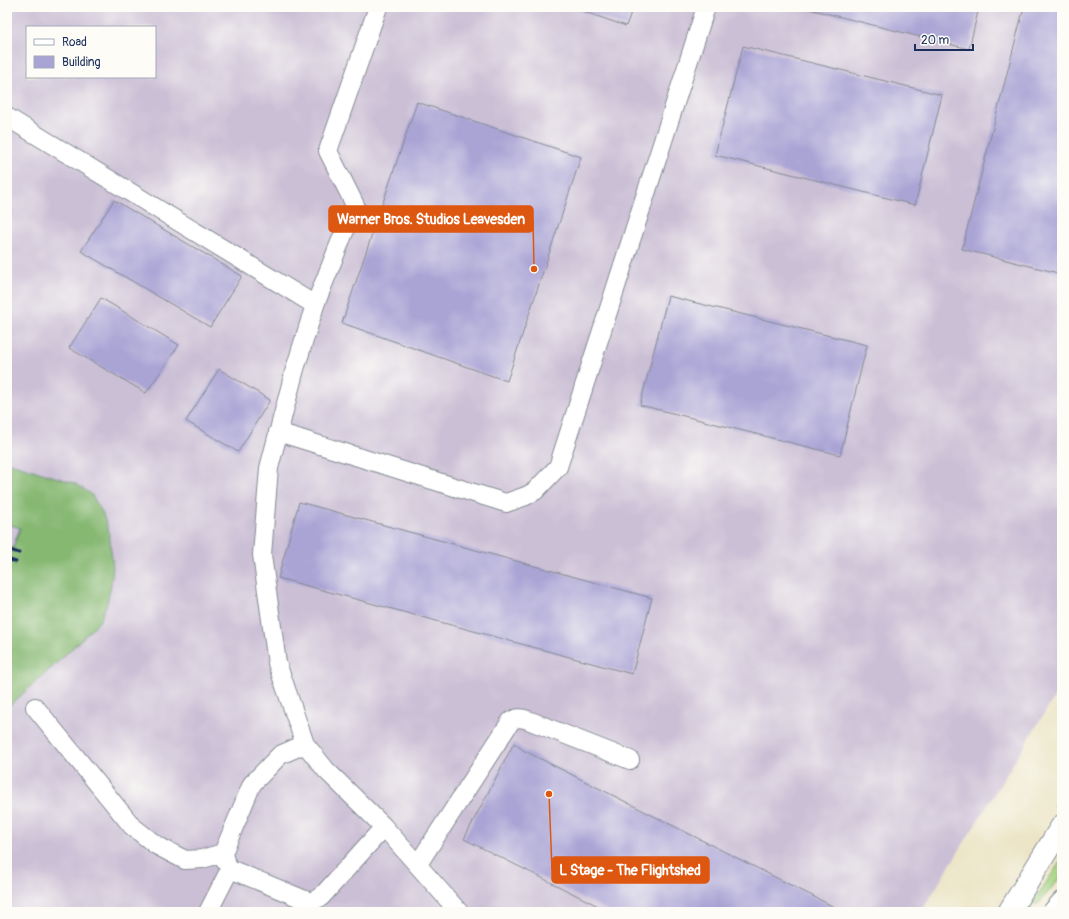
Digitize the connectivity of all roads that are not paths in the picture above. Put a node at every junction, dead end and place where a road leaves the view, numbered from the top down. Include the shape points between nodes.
1 (378, 7) edge
2 (706, 7) edge
3 (7, 117) edge
4 (315, 305) junction
5 (278, 432) junction
6 (35, 707) dead end
7 (305, 744) junction
8 (630, 760) dead end
9 (1062, 826) edge
10 (384, 827) junction
11 (226, 861) junction
12 (418, 864) junction
13 (1062, 903) edge
14 (208, 912) edge
15 (459, 912) edge
16 (1009, 912) edge
17 (1054, 912) edge

1 - 4 lane via 328,151 355,205
2 - 5 lane via 558,467 535,491 506,503
3 - 4 lane
4 - 5 lane
5 - 7 lane via 269,468 262,555 277,663
6 - 11 lane via 132,826 156,845 185,860
7 - 10 lane via 326,770
7 - 11 lane via 280,755 252,784
8 - 12 lane via 528,720 514,719
9 - 16 highway
10 - 11 lane via 321,897 310,902
10 - 12 lane
11 - 14 lane
12 - 15 lane
13 - 17 highway

